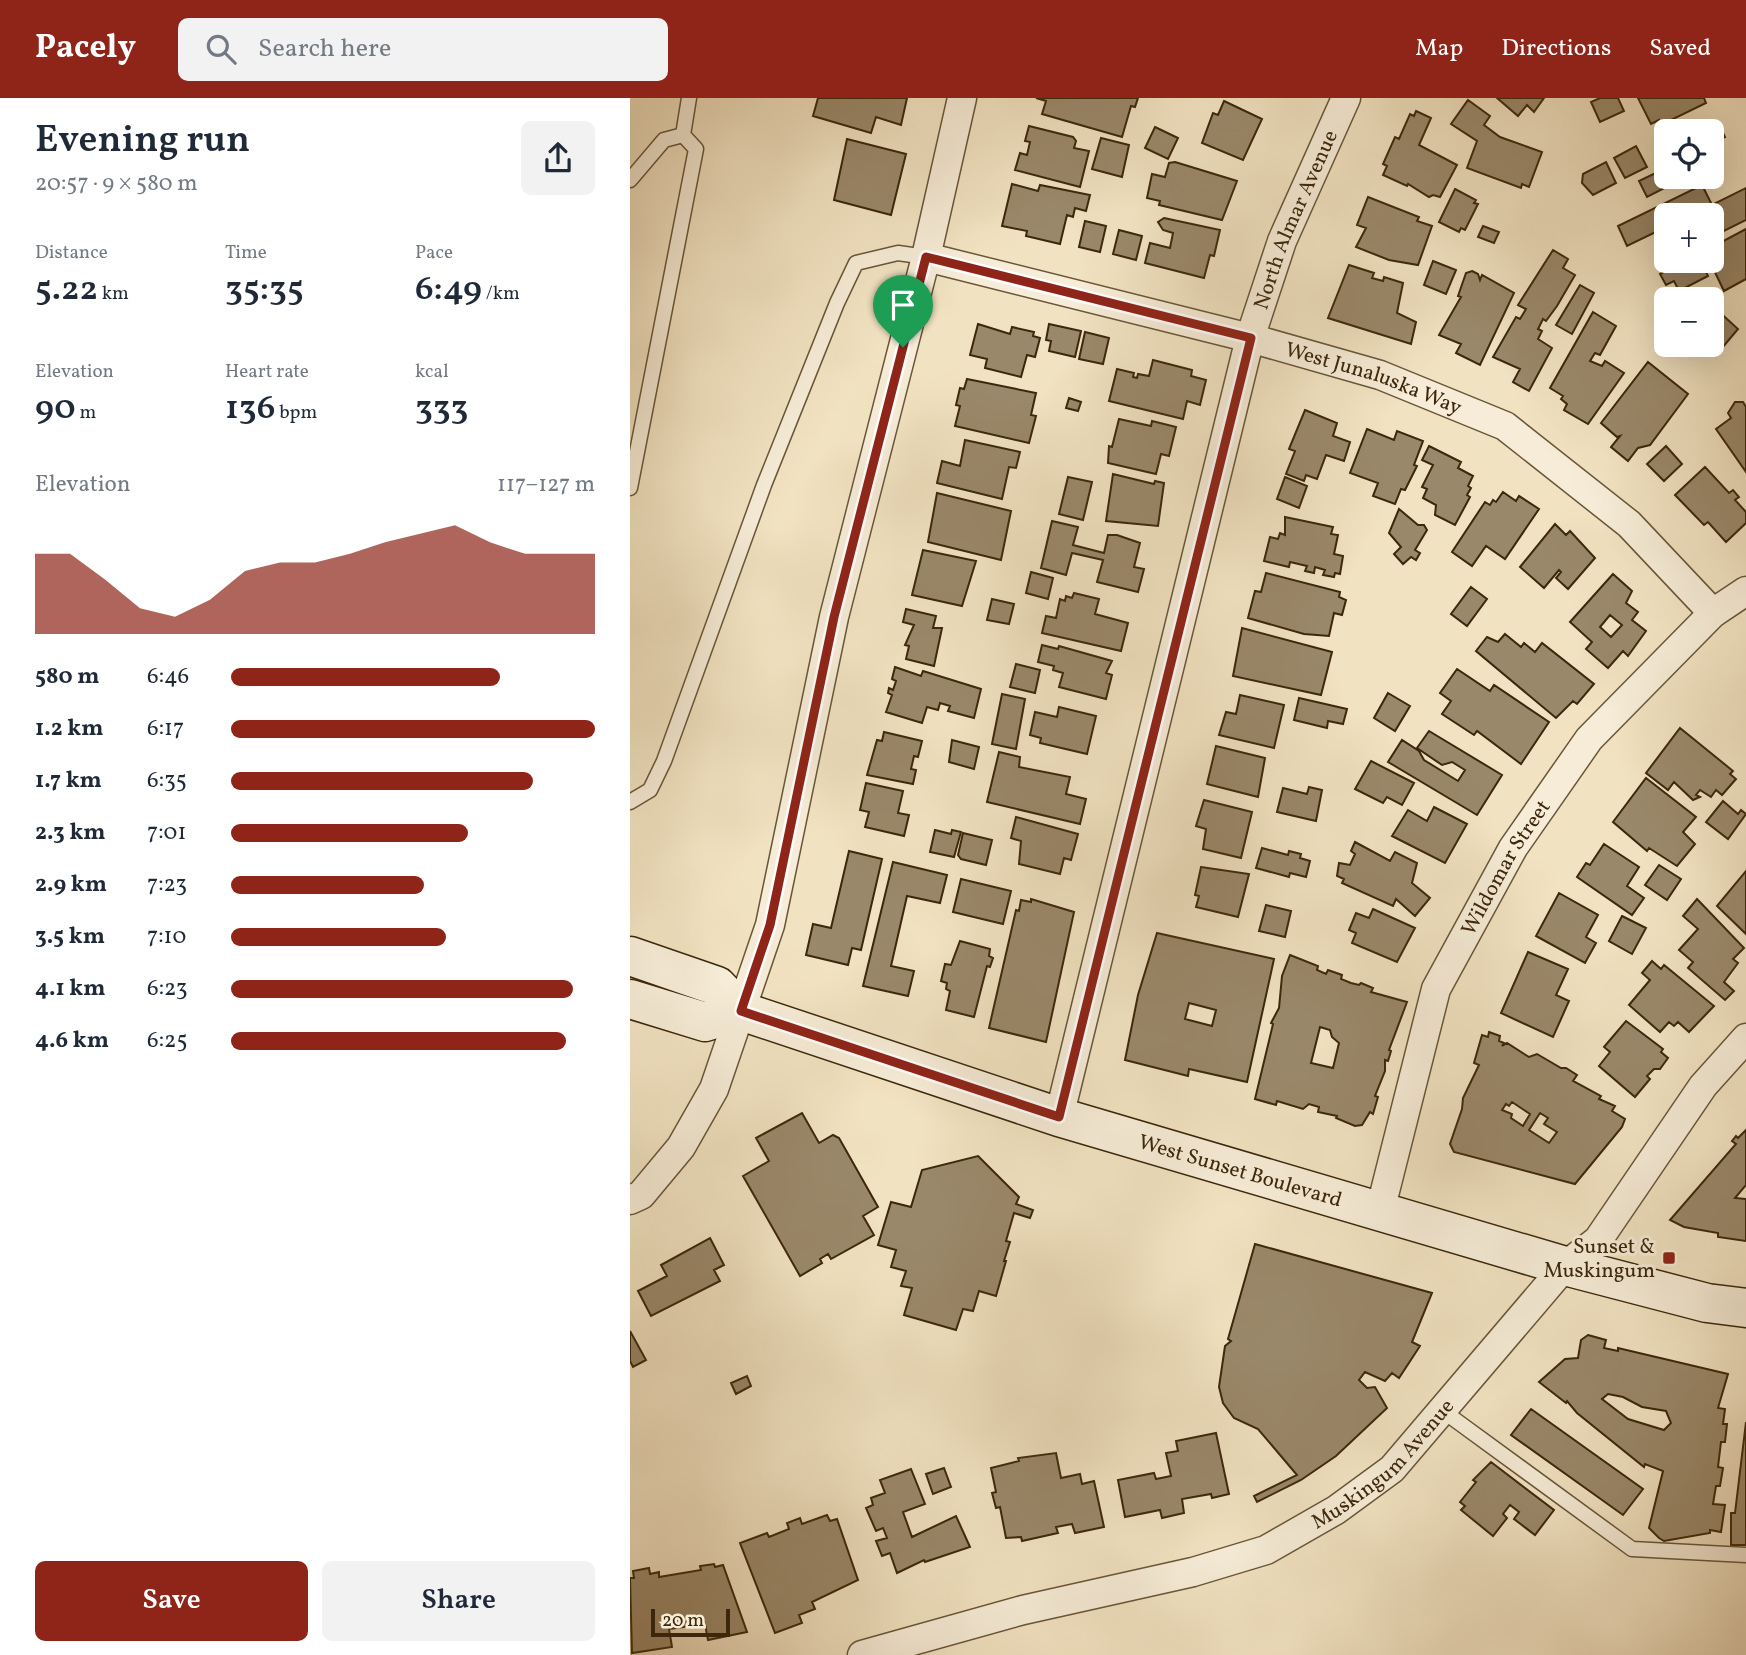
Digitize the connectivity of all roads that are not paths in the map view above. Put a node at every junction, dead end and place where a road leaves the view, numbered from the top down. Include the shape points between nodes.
1 (689, 98) edge
2 (962, 98) edge
3 (1346, 98) edge
4 (683, 135) junction
5 (630, 180) edge
6 (926, 257) junction
7 (1251, 338) junction
8 (630, 488) edge
9 (1746, 591) edge
10 (1713, 613) junction
11 (630, 802) edge
12 (630, 956) edge
13 (630, 999) edge
14 (741, 1011) junction
15 (1746, 1038) edge
16 (1059, 1117) junction
17 (630, 1200) edge
18 (1380, 1211) junction
19 (1565, 1266) junction
20 (1746, 1308) edge
21 (1443, 1411) junction
22 (1746, 1555) edge
23 (862, 1655) edge

1 - 4 lane
2 - 6 street
3 - 7 street, North Almar Avenue via 1282,241
4 - 5 lane via 664,140
4 - 8 lane via 696,149
6 - 7 street, West Junaluska Way
6 - 11 lane via 898,253 856,263 764,485 664,761 650,790
6 - 14 street via 834,617 770,925
7 - 10 street, West Junaluska Way via 1380,375 1505,426 1629,524
7 - 16 street, North Almar Avenue
9 - 10 street, Wildomar Street
10 - 18 street, Wildomar Street via 1589,739 1513,848 1436,989
12 - 14 main road, West Sunset Boulevard via 717,986
13 - 14 main road via 705,1023
14 - 16 main road, West Sunset Boulevard
14 - 17 street via 715,1089 681,1147 641,1195
15 - 19 street, Muskingum Avenue via 1703,1086 1598,1240
16 - 18 main road, West Sunset Boulevard
18 - 19 main road, West Sunset Boulevard
19 - 20 main road, West Sunset Boulevard via 1707,1303
19 - 21 street, Muskingum Avenue
21 - 22 lane via 1632,1549
21 - 23 street, Muskingum Avenue via 1392,1469 1336,1510 1266,1550

